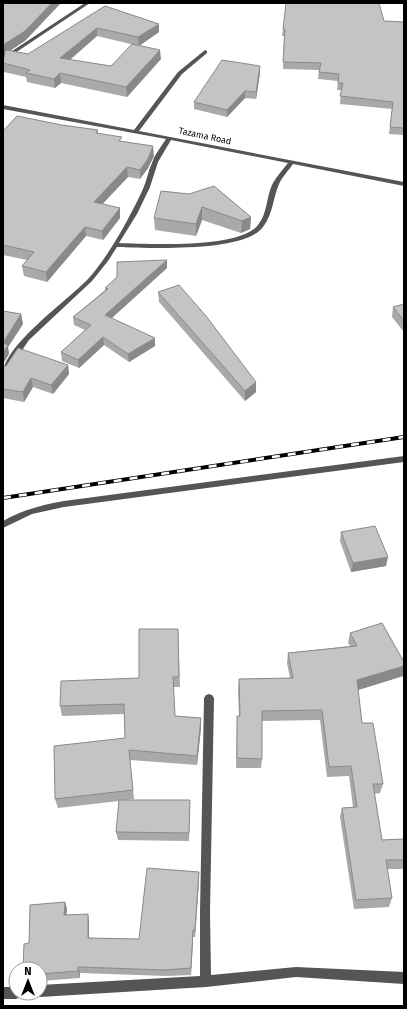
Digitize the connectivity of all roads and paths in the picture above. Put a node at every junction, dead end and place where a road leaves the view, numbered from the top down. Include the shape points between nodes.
1 (88, 3) edge
2 (205, 52) dead end
3 (3, 59) edge
4 (3, 107) edge
5 (136, 132) junction
6 (169, 138) junction
7 (291, 163) junction
8 (404, 184) edge
9 (115, 245) junction
10 (3, 372) edge
11 (404, 459) edge
12 (3, 525) edge
13 (209, 698) dead end
14 (404, 978) edge
15 (206, 981) junction
16 (48, 991) edge

1 - 3 street
2 - 5 street via 180,73
4 - 5 street, Tazama Road
5 - 6 street, Tazama Road
6 - 7 street, Tazama Road
6 - 9 street via 154,162 147,187 134,214
7 - 8 street, Tazama Road
7 - 9 street via 276,183 267,215 260,227 250,235 217,244
9 - 10 street via 90,280 27,338
11 - 12 street via 244,478 54,506 12,518
13 - 15 street
14 - 15 street via 296,972
15 - 16 street

